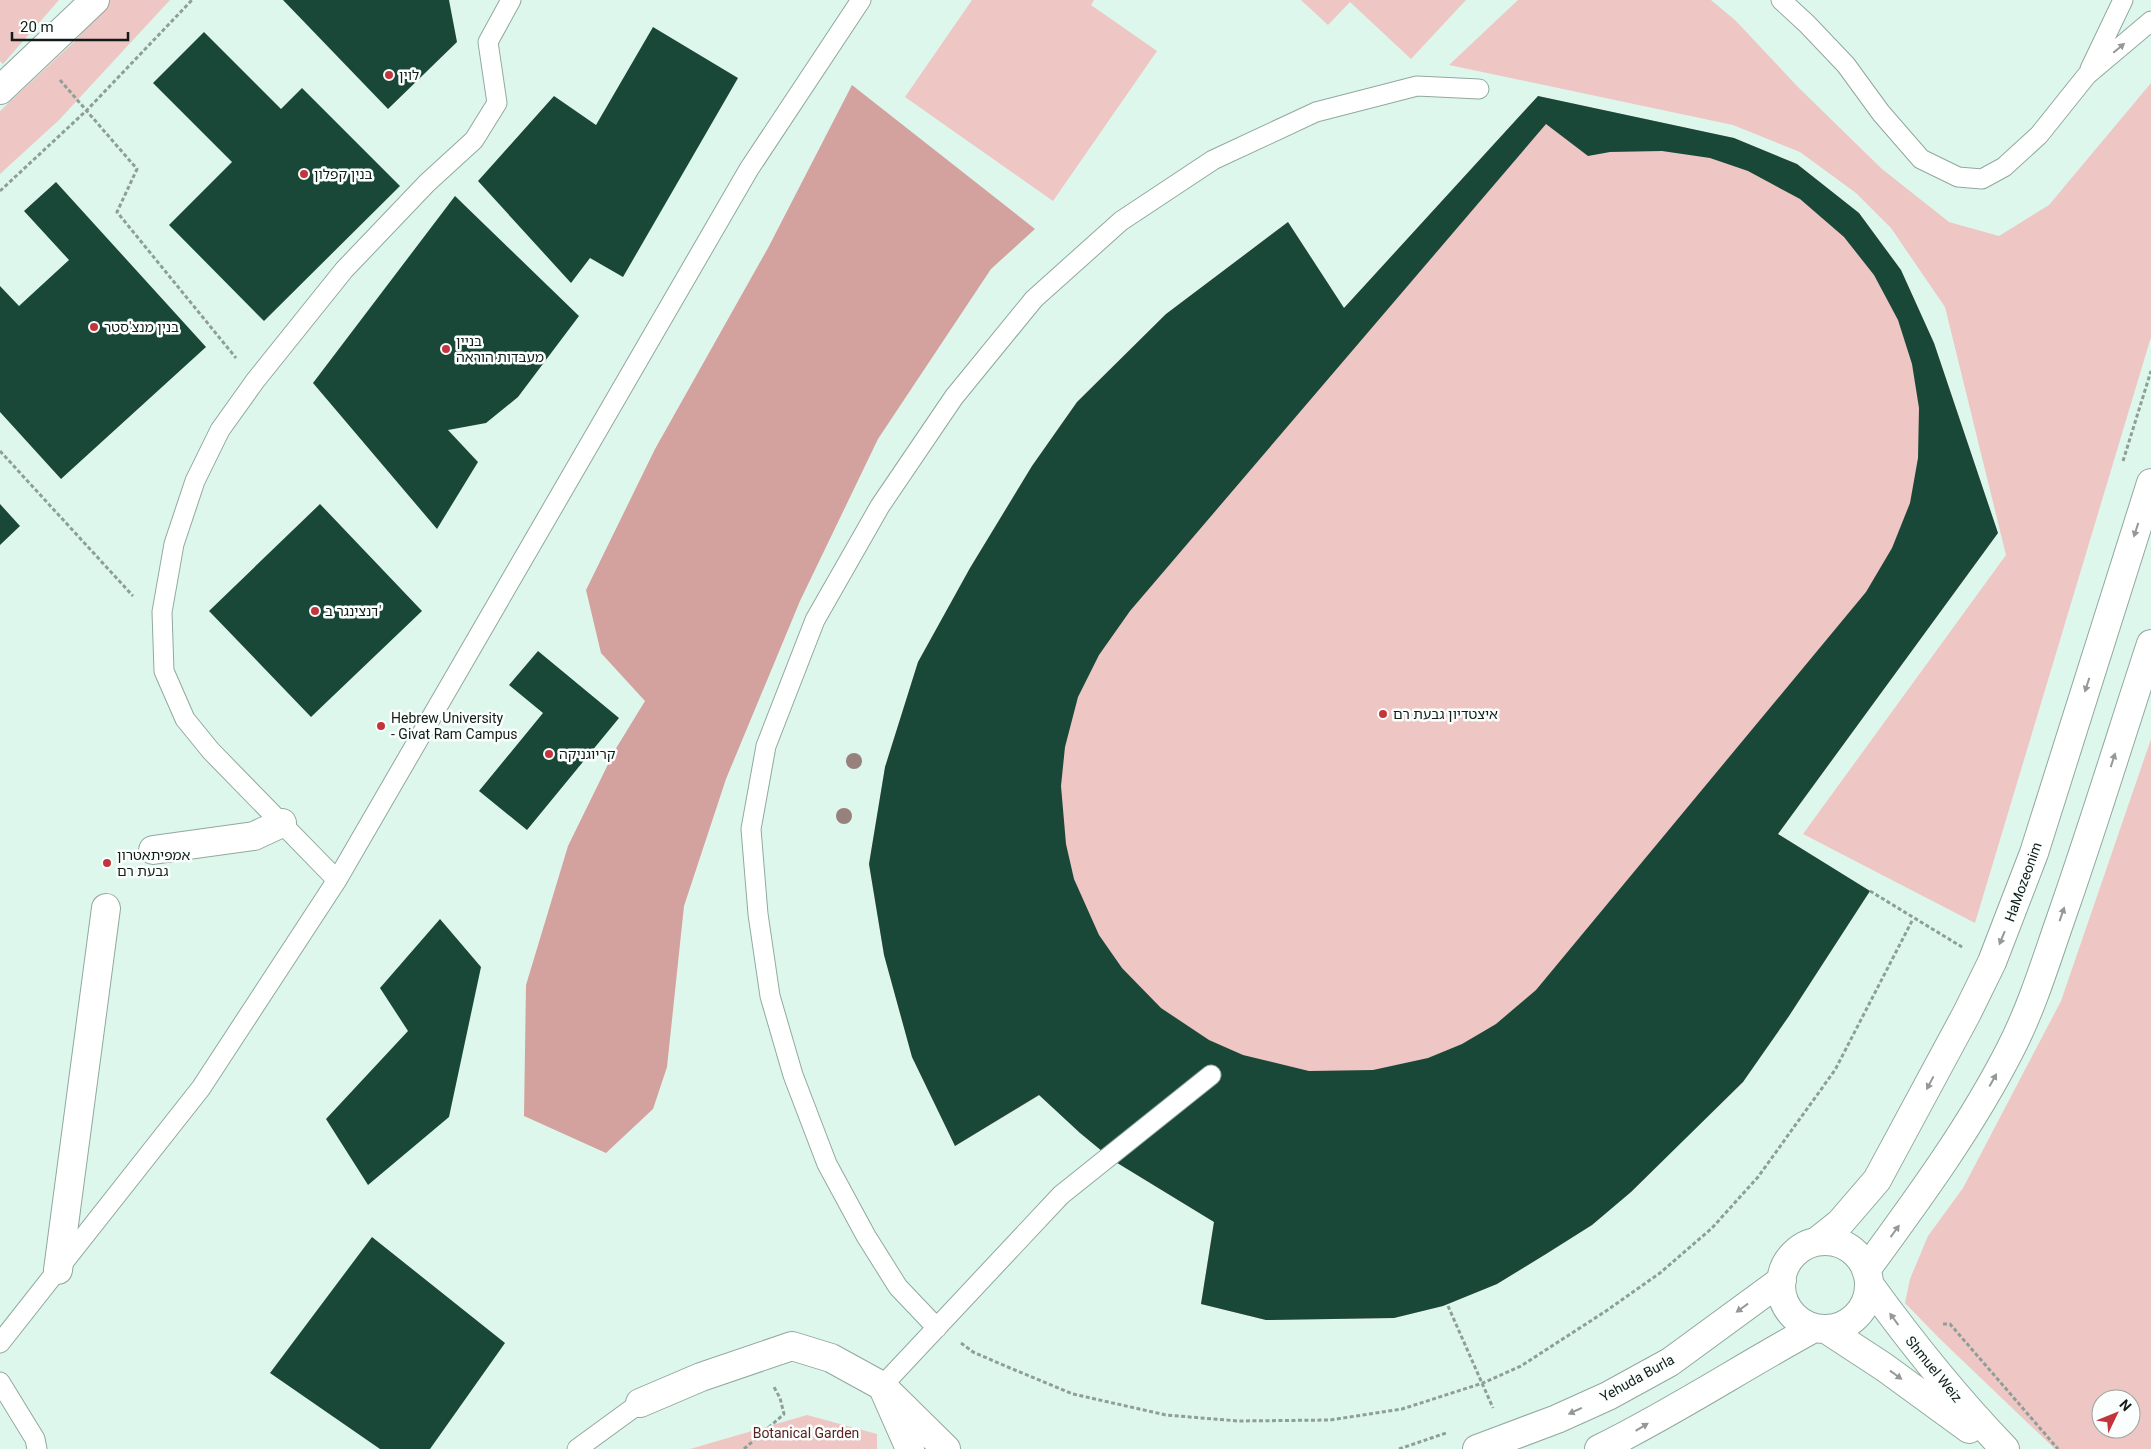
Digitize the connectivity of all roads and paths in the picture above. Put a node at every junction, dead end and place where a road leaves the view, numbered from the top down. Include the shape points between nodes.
1 (96, 0) edge
2 (192, 0) edge
3 (511, 0) edge
4 (861, 0) edge
5 (1781, 0) edge
6 (2124, 0) edge
7 (2151, 21) edge
8 (38, 54) junction
9 (2087, 75) junction
10 (1479, 89) dead end
11 (0, 90) edge
12 (87, 110) junction
13 (0, 191) edge
14 (2151, 371) edge
15 (255, 381) junction
16 (0, 451) edge
17 (2123, 462) dead end
18 (2151, 483) edge
19 (162, 627) junction
20 (2151, 644) edge
21 (282, 823) junction
22 (153, 850) dead end
23 (337, 880) junction
24 (1870, 891) dead end
25 (106, 908) dead end
26 (1914, 919) junction
27 (1992, 962) junction
28 (1211, 1076) dead end
29 (1816, 1242) junction
30 (58, 1270) junction
31 (1868, 1277) junction
32 (1782, 1280) junction
33 (1448, 1306) dead end
34 (1898, 1325) junction
35 (937, 1328) junction
36 (1820, 1329) junction
37 (0, 1343) edge
38 (0, 1382) edge
39 (1483, 1383) junction
40 (882, 1386) junction
41 (640, 1403) joint
42 (784, 1414) dead end
43 (1452, 1431) dead end
44 (1507, 1438) junction
45 (37, 1449) edge
46 (577, 1449) edge
47 (744, 1449) edge
48 (910, 1449) edge
49 (929, 1449) edge
50 (946, 1449) edge
51 (1399, 1449) edge
52 (1477, 1449) edge
53 (1599, 1449) edge
54 (1995, 1449) edge
55 (2005, 1449) edge
56 (2058, 1449) edge

1 - 8 street
2 - 12 path
3 - 15 lane via 488,42 497,103 474,140 427,183 344,270
4 - 23 lane via 749,169
5 - 9 lane via 1846,65 1921,159 1958,177 1982,179 2004,167 2039,134
6 - 9 lane
9 -> 7 lane
8 - 11 street
8 - 12 path
10 - 35 lane via 1417,86 1316,112 1213,160 1121,221 1034,299 954,397 880,506 814,620 766,746 750,828 770,996 793,1075 827,1164 898,1287
12 - 13 path
12 - 15 path via 137,169 117,212
14 - 17 path
15 - 19 lane via 220,430 195,480 174,544
16 - 19 path
18 -> 27 street, HaMozeonim via 2034,853
19 - 21 lane via 164,671 185,719 211,751
31 -> 20 street via 1976,1111 2011,1047 2039,981 2074,881
21 - 22 street via 254,836
21 - 23 lane
23 - 30 lane via 201,1088
24 - 26 path
25 - 30 street
26 - 27 path
26 - 39 path via 1835,1070 1758,1177 1719,1221 1660,1273 1606,1311 1521,1366
27 -> 29 street, HaMozeonim via 1877,1180 1840,1223
28 - 35 lane via 1061,1195
29 - 31 street via 1828,1241 1852,1250 1860,1258
29 - 32 street via 1793,1256
30 - 37 lane
34 -> 31 street, Shmuel Weiz
31 - 36 street via 1867,1298 1861,1311 1839,1328
32 - 36 street via 1782,1293 1790,1310 1803,1323
32 -> 44 street, Yehuda Burla via 1670,1362 1608,1396
33 - 39 path
34 - 55 street, Shmuel Weiz via 1966,1408
34 - 56 path via 1950,1324
35 - 39 path via 973,1352 1073,1394 1166,1415 1238,1421 1330,1420 1402,1409
35 - 40 lane
53 -> 36 street via 1759,1357
36 -> 54 street, Shmuel Weiz via 1884,1366
38 - 45 lane via 35,1439
39 - 44 path
40 - 41 street via 831,1358 792,1346 701,1377
40 - 48 street
40 - 49 street via 906,1412
40 - 50 street
41 - 46 lane
42 - 47 path
43 - 51 path
44 - 52 street, Yehuda Burla

